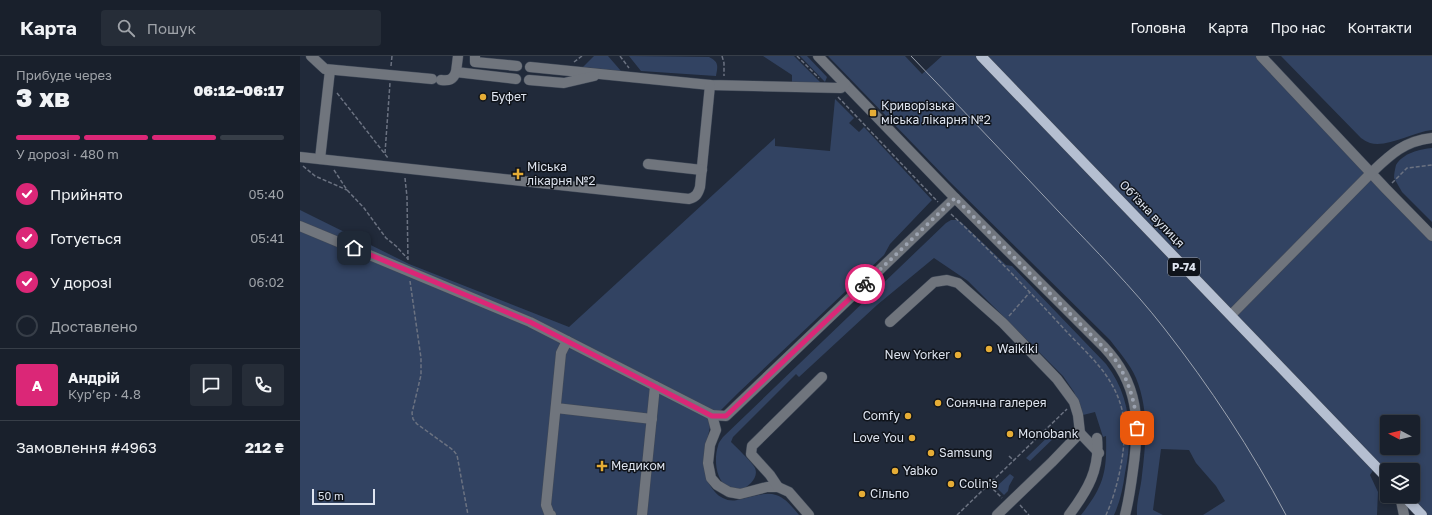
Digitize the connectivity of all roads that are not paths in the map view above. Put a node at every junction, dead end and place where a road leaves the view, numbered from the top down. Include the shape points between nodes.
1 (310, 56) edge
2 (458, 56) edge
3 (475, 56) edge
4 (818, 56) edge
5 (981, 56) edge
6 (1261, 56) edge
7 (517, 66) dead end
8 (530, 67) dead end
9 (330, 70) junction
10 (456, 72) junction
11 (600, 74) junction
12 (516, 79) dead end
13 (529, 80) dead end
14 (845, 84) junction
15 (710, 85) junction
16 (1432, 138) edge
17 (300, 157) edge
18 (320, 159) junction
19 (648, 164) dead end
20 (702, 170) junction
21 (1371, 173) junction
22 (955, 198) junction
23 (300, 226) edge
24 (1432, 236) edge
25 (1231, 315) junction
26 (890, 322) dead end
27 (567, 341) junction
28 (822, 377) dead end
29 (655, 386) junction
30 (556, 408) junction
31 (712, 416) junction
32 (652, 419) junction
33 (1080, 433) junction
34 (1097, 438) dead end
35 (1098, 453) junction
36 (1380, 471) edge
37 (778, 487) junction
38 (1128, 502) junction
39 (1401, 503) edge
40 (1411, 503) edge
41 (552, 515) edge
42 (642, 515) edge
43 (809, 515) edge
44 (997, 515) edge
45 (1069, 515) edge
46 (1125, 515) edge
47 (1131, 515) edge
48 (1404, 515) edge
49 (1422, 515) edge

1 - 9 street via 325,69
2 - 10 street
3 - 7 street via 475,62
4 - 14 street
5 - 25 main road, Обʼїзна вулиця / Р-74
6 - 21 street
8 - 11 street
9 - 10 street via 436,80 451,80
9 - 18 street
10 - 12 street
11 - 13 street via 564,83
11 - 15 street
14 - 15 street via 841,88
14 - 22 street
15 - 20 street
16 - 21 street via 1399,148
17 - 18 street
18 - 20 street via 689,199 699,193
19 - 20 street
21 - 24 street
21 - 25 street
22 - 31 street via 726,416
22 - 38 street via 1104,347 1121,369 1129,387 1136,415 1137,441
23 - 27 street via 530,322
25 - 36 main road, Обʼїзна вулиця / Р-74
26 - 33 street via 934,282 947,280 958,283 1003,323 1057,379 1074,402
27 - 29 street
27 - 30 street via 561,352
28 - 37 street via 752,446 751,454
29 - 31 street
29 - 32 street
30 - 32 street
30 - 41 street via 546,505
31 - 37 street via 716,430 710,445 708,462 711,478 717,485 729,492 740,494
32 - 42 street
33 - 35 street
33 - 44 street
34 - 35 street
35 - 45 street via 1092,481
37 - 43 street via 789,492
38 - 46 street
38 - 47 street
39 - 48 street
40 - 49 main road

